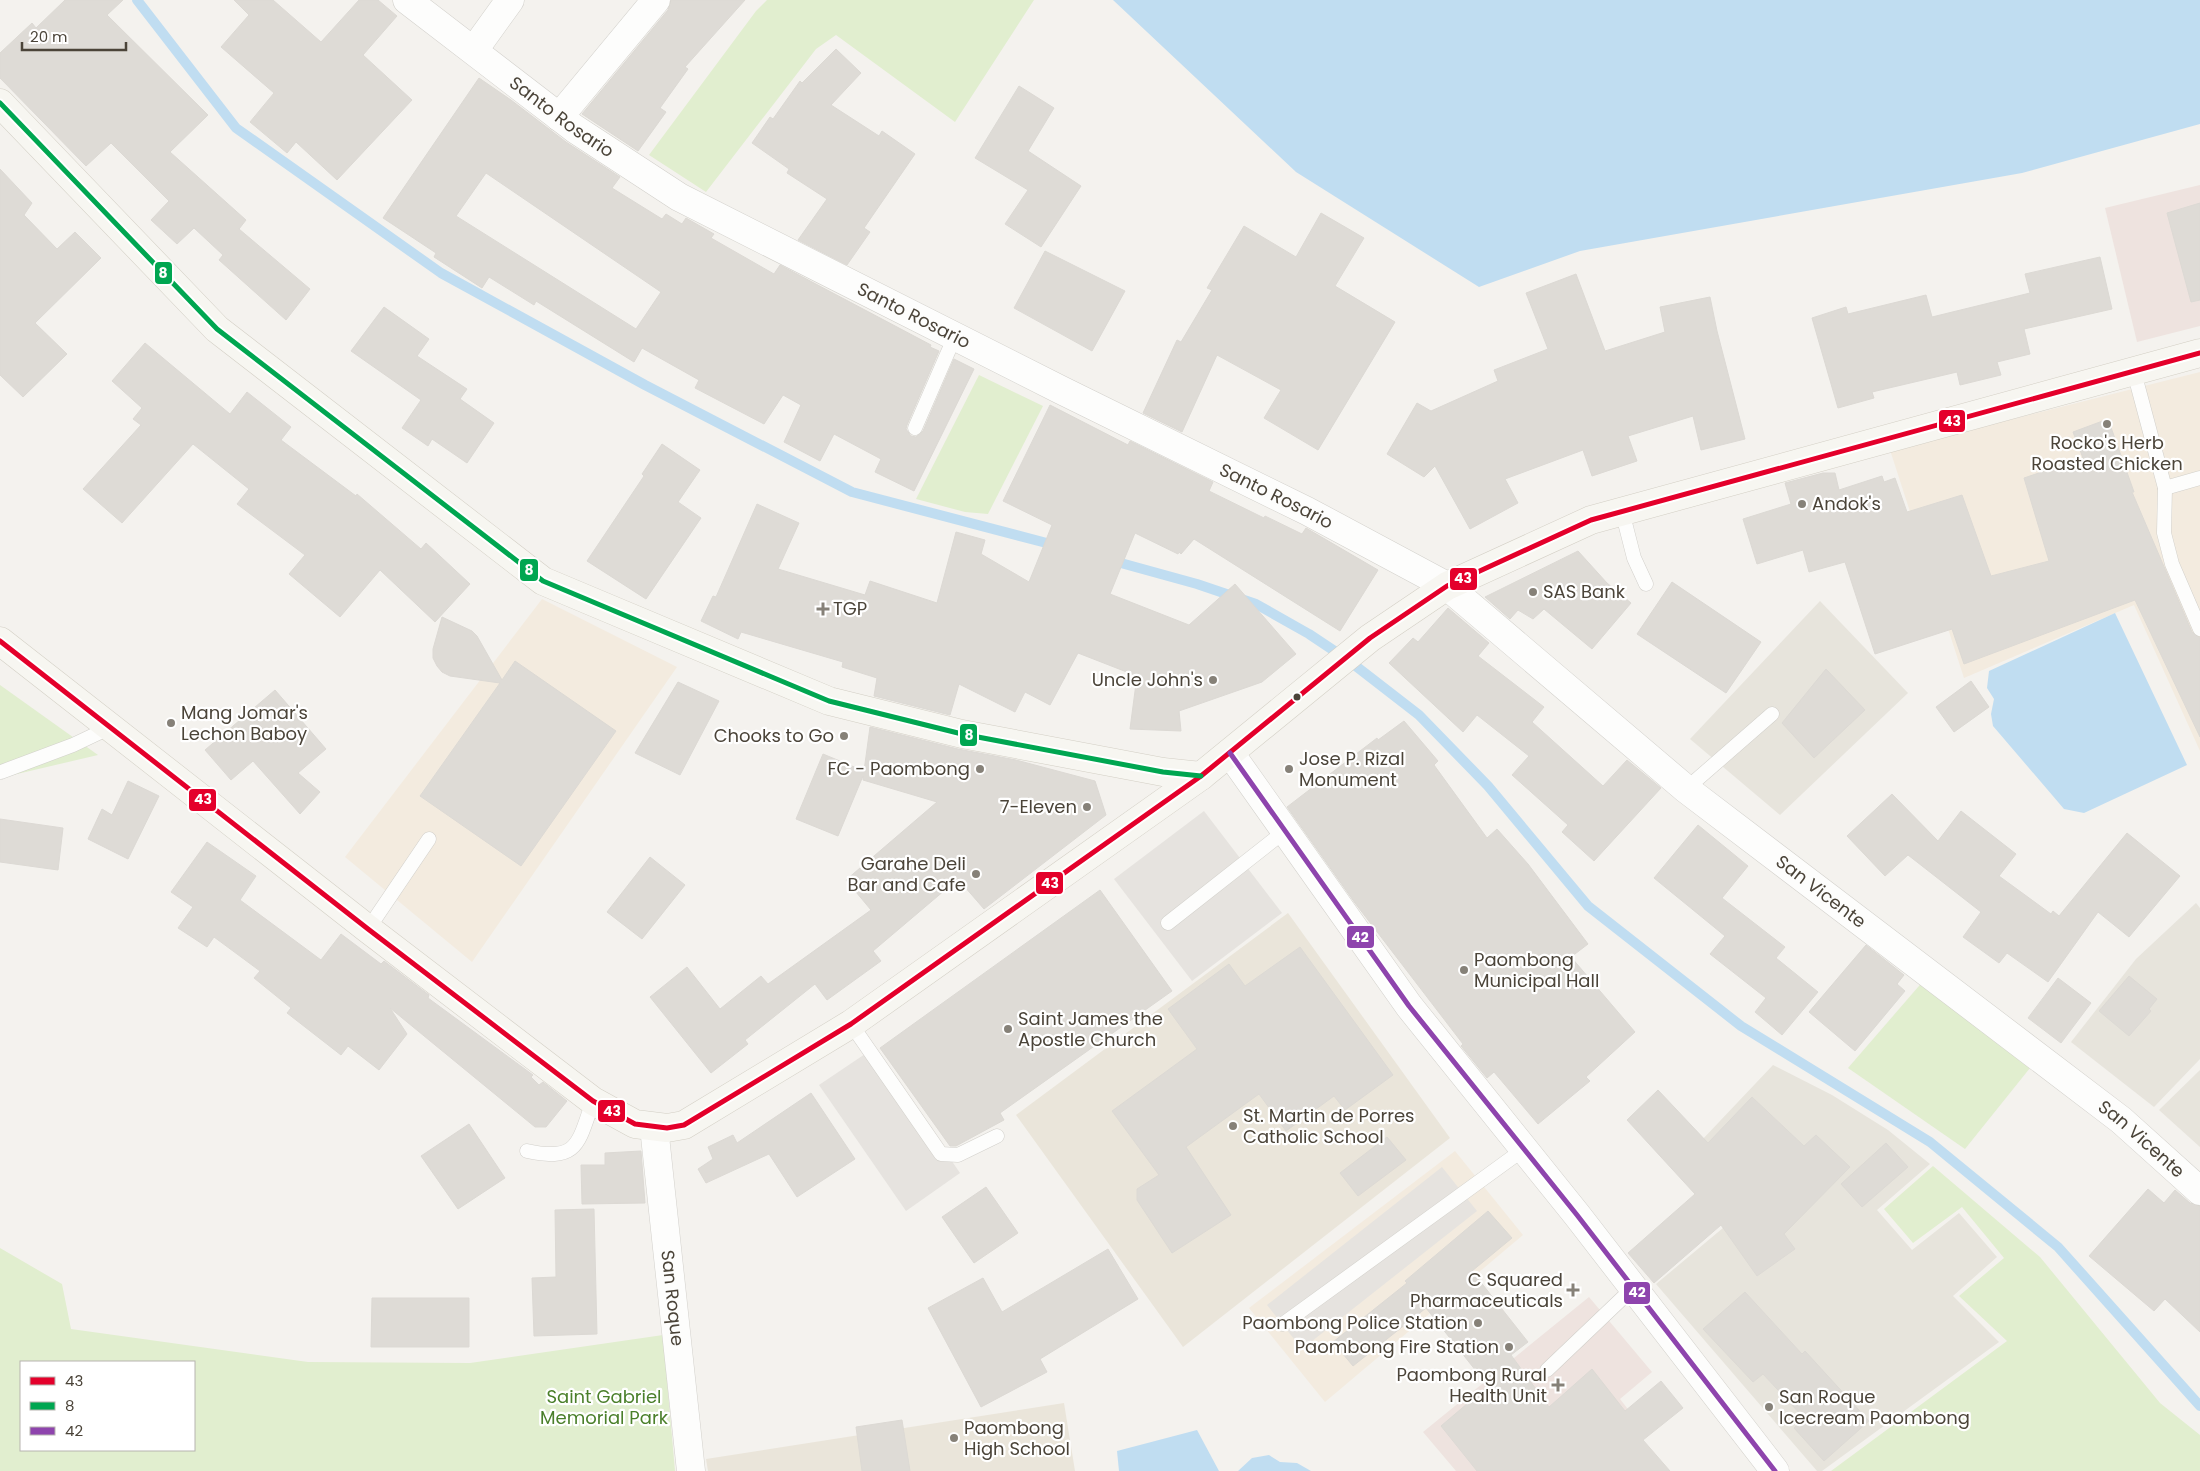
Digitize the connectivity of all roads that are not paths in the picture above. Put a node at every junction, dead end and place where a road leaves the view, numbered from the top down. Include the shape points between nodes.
1 (407, 0) edge
2 (510, 0) edge
3 (656, 0) edge
4 (474, 50) junction
5 (0, 102) edge
6 (559, 117) junction
7 (955, 336) junction
8 (2200, 353) edge
9 (2134, 372) junction
10 (915, 428) dead end
11 (2200, 478) edge
12 (2165, 488) junction
13 (1622, 511) junction
14 (1646, 584) dead end
15 (1446, 586) junction
16 (2200, 629) edge
17 (0, 641) edge
18 (1772, 714) dead end
19 (111, 727) junction
20 (1230, 753) junction
21 (1, 772) dead end
22 (1201, 776) junction
23 (1686, 789) junction
24 (1285, 831) junction
25 (429, 839) dead end
26 (1168, 923) dead end
27 (368, 929) junction
28 (851, 1024) junction
29 (593, 1101) junction
30 (654, 1127) junction
31 (996, 1136) dead end
32 (1524, 1149) junction
33 (527, 1151) dead end
34 (2200, 1190) edge
35 (1633, 1288) junction
36 (1283, 1324) dead end
37 (1547, 1370) dead end
38 (691, 1471) edge
39 (1775, 1471) edge

1 - 4 street, Santo Rosario
2 - 4 street
3 - 6 street
4 - 6 street, Santo Rosario
5 - 22 main road via 217,329 543,581 829,701 962,734 1162,772
6 - 7 street, Santo Rosario via 679,197
7 - 10 lane
7 - 15 street, Santo Rosario via 1307,511
8 - 9 main road
9 - 12 lane
9 - 13 main road
11 - 12 lane
12 - 16 lane via 2164,533 2172,564
13 - 14 lane via 1634,558
13 - 15 main road via 1591,520
15 - 20 main road via 1370,638
15 - 23 street, San Vicente
17 - 19 main road
18 - 23 lane
19 - 21 lane
19 - 27 main road
20 - 22 main road
20 - 24 street
22 - 28 main road
23 - 34 street, San Vicente via 2121,1120
24 - 26 lane
24 - 32 street via 1409,1006
25 - 27 lane
27 - 29 main road
28 - 30 main road via 684,1125
28 - 31 lane via 941,1154 958,1155
29 - 30 main road via 635,1124
29 - 33 lane via 574,1147 562,1154
30 - 38 street, San Roque
32 - 35 street
32 - 36 lane
35 - 37 lane
35 - 39 street

